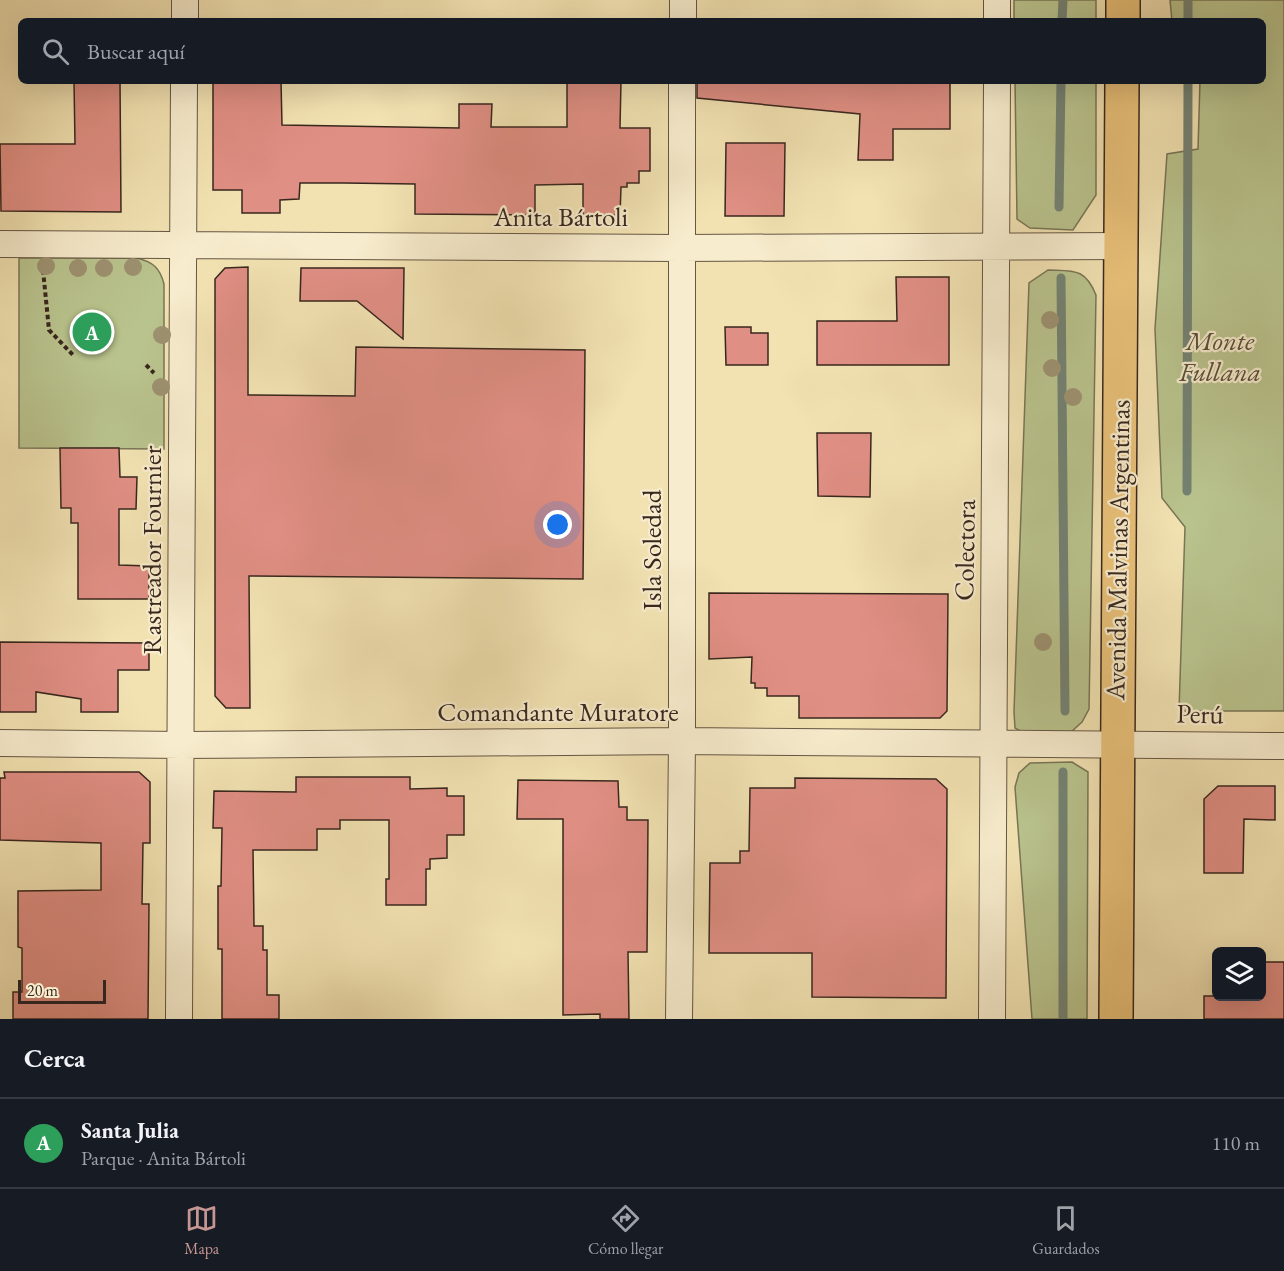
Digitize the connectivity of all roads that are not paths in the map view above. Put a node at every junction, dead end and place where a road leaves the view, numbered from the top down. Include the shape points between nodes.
1 (185, 0) edge
2 (683, 0) edge
3 (998, 0) edge
4 (1123, 0) edge
5 (185, 18) edge
6 (683, 18) edge
7 (998, 18) edge
8 (1123, 18) edge
9 (184, 84) edge
10 (682, 84) edge
11 (998, 84) edge
12 (1122, 84) edge
13 (0, 244) edge
14 (184, 244) junction
15 (1122, 246) junction
16 (681, 248) junction
17 (998, 248) junction
18 (682, 741) junction
19 (0, 743) edge
20 (993, 743) junction
21 (1116, 743) junction
22 (181, 745) junction
23 (1284, 746) edge
24 (179, 1019) edge
25 (679, 1019) edge
26 (992, 1019) edge
27 (1116, 1019) edge

1 - 5 street
2 - 6 street
3 - 7 street
4 - 8 main road
9 - 14 street, Rastreador Fournier
10 - 16 street, Isla Soledad
11 - 17 street, Colectora
12 - 15 main road, Avenida Malvinas Argentinas
13 - 14 street, Anita Bártoli
14 - 16 street, Anita Bártoli
14 - 22 street, Rastreador Fournier
15 - 17 street, Anita Bártoli
15 - 21 main road, Avenida Malvinas Argentinas
16 - 17 street, Anita Bártoli
16 - 18 street, Isla Soledad
17 - 20 street, Colectora
18 - 20 street, Comandante Muratore
18 - 22 street, Comandante Muratore
18 - 25 street, Isla Soledad
19 - 22 street, Comandante Muratore
20 - 21 street, Comandante Muratore
20 - 26 street, Colectora
21 - 23 street, Perú
21 - 27 main road, Avenida Malvinas Argentinas
22 - 24 street, Rastreador Fournier

